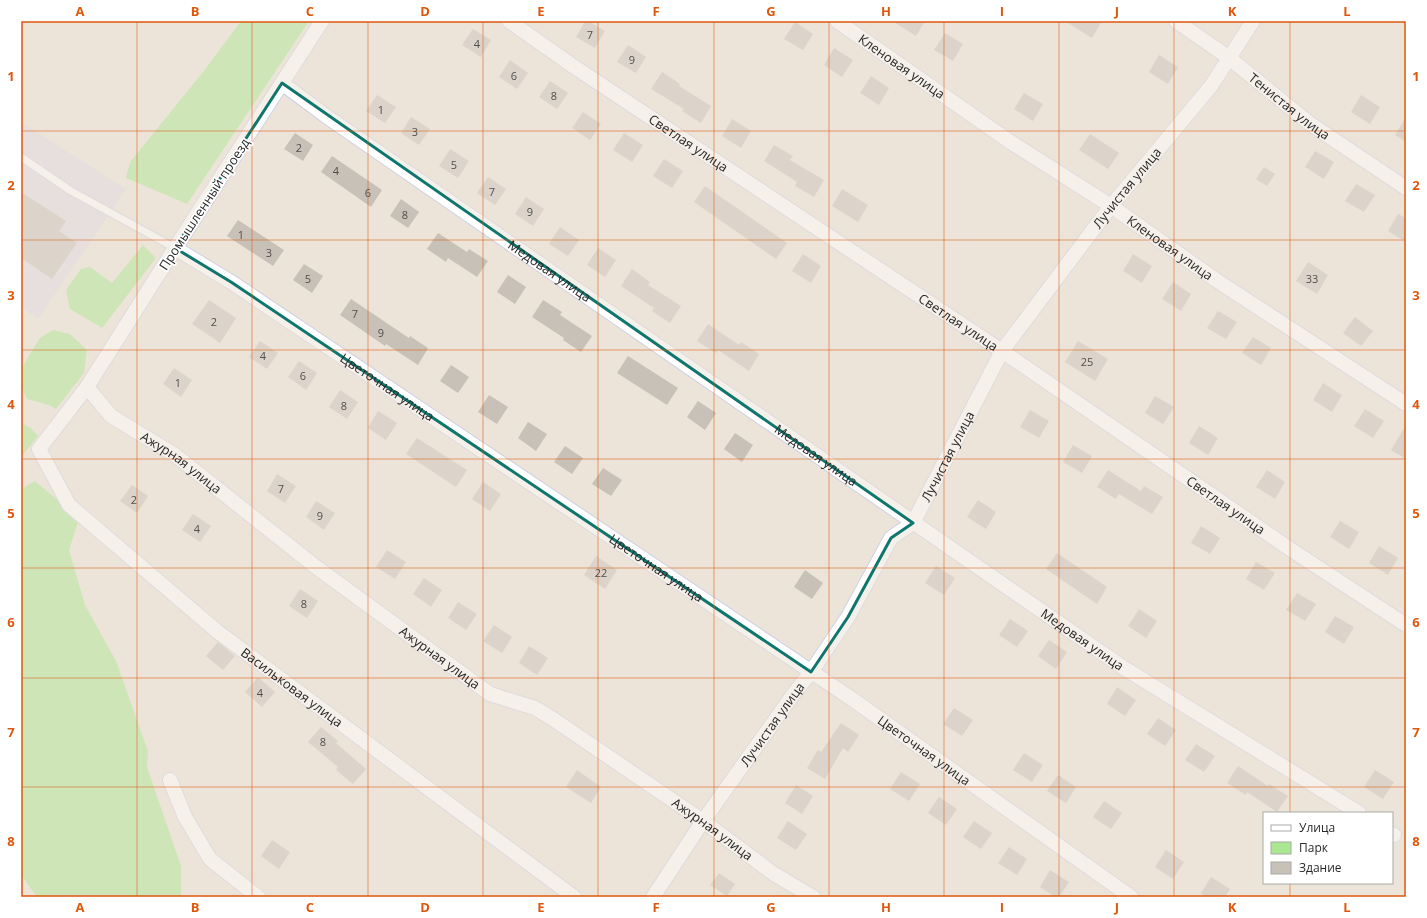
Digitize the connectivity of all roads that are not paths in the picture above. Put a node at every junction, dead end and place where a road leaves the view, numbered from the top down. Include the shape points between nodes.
1 (322, 21) edge
2 (509, 21) edge
3 (837, 21) edge
4 (1176, 21) edge
5 (1253, 21) edge
6 (1228, 57) junction
7 (282, 84) junction
8 (21, 157) edge
9 (1406, 188) edge
10 (1111, 206) junction
11 (175, 248) junction
12 (1002, 351) junction
13 (87, 387) junction
14 (1406, 404) edge
15 (39, 449) joint
16 (914, 523) junction
17 (1406, 625) edge
18 (811, 672) junction
19 (170, 780) dead end
20 (1357, 812) edge
21 (703, 821) junction
22 (258, 897) edge
23 (574, 897) edge
24 (653, 897) edge
25 (813, 897) edge
26 (1131, 897) edge

1 - 7 street, Промышленный проезд
2 - 12 street, Светлая улица
3 - 10 street, Кленовая улица via 1009,141
4 - 6 street, Тенистая улица
5 - 6 street, Лучистая улица
6 - 9 street, Тенистая улица via 1309,123
6 - 10 street, Лучистая улица via 1211,86
7 - 11 street, Промышленный проезд
7 - 16 street, Медовая улица
8 - 11 lane via 71,191
10 - 12 street, Лучистая улица
10 - 14 street, Кленовая улица via 1216,280
11 - 13 street, Промышленный проезд
11 - 18 street, Цветочная улица via 231,282
12 - 16 street, Лучистая улица
12 - 17 street, Светлая улица via 1290,549
13 - 15 street, Промышленный проезд
13 - 21 street, Ажурная улица via 111,416 175,455 316,567 490,694 535,708
15 - 23 street, Васильковая улица via 69,505 218,632
16 - 18 street, Лучистая улица via 891,538 848,617
16 - 20 street, Медовая улица via 1124,668
18 - 21 street, Лучистая улица via 794,692
18 - 26 street, Цветочная улица
19 - 22 street via 185,817 210,859
21 - 24 street, Лучистая улица
21 - 25 street, Ажурная улица via 774,874

